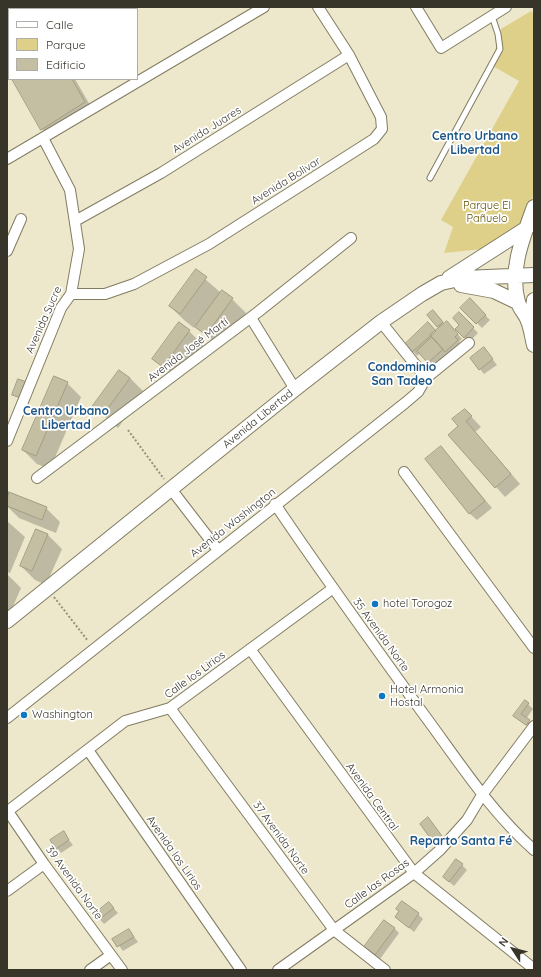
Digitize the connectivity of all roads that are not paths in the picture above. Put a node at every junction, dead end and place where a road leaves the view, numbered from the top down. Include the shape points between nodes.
1 (264, 7) edge
2 (318, 7) edge
3 (416, 7) edge
4 (506, 7) edge
5 (492, 16) junction
6 (349, 55) junction
7 (43, 138) junction
8 (7, 159) edge
9 (430, 178) dead end
10 (534, 207) edge
11 (20, 219) dead end
12 (75, 221) junction
13 (527, 228) junction
14 (351, 238) dead end
15 (7, 251) edge
16 (534, 275) edge
17 (514, 276) junction
18 (441, 283) junction
19 (70, 294) junction
20 (534, 300) edge
21 (518, 302) junction
22 (251, 318) junction
23 (528, 320) junction
24 (381, 322) junction
25 (469, 343) dead end
26 (534, 345) edge
27 (426, 378) junction
28 (295, 389) junction
29 (7, 441) edge
30 (404, 472) dead end
31 (37, 478) dead end
32 (168, 484) junction
33 (275, 504) junction
34 (218, 550) junction
35 (332, 589) junction
36 (7, 621) edge
37 (534, 648) edge
38 (250, 650) junction
39 (170, 708) junction
40 (7, 718) edge
41 (534, 726) edge
42 (88, 750) junction
43 (482, 795) junction
44 (7, 810) edge
45 (534, 850) edge
46 (44, 864) junction
47 (414, 873) junction
48 (7, 891) edge
49 (334, 930) junction
50 (111, 955) junction
51 (534, 969) edge
52 (90, 970) edge
53 (122, 970) edge
54 (241, 970) edge
55 (278, 970) edge
56 (384, 970) edge

1 - 7 street
2 - 6 street, Avenida Bolivar
3 - 5 street via 441,48
4 - 5 street
5 - 9 lane via 500,49
6 - 12 street, Avenida Juares via 161,173
6 - 19 street, Avenida Bolivar via 381,117 382,129 374,139 209,244 134,284 105,294
7 - 8 street
7 - 12 street, Avenida Sucre via 70,190
10 - 13 main road
11 - 15 street
12 - 19 street, Avenida Sucre via 79,249
13 - 17 main road
13 - 18 main road
14 - 22 street, Avenida José Martí
16 - 17 main road, Avenida Libertad
17 - 18 main road, Avenida Libertad via 464,278
17 - 21 main road
18 - 21 main road via 478,287
18 - 24 main road, Avenida Libertad
19 - 29 street, Avenida Sucre via 60,308
20 - 23 main road
21 - 23 main road
22 - 28 street
22 - 31 street, Avenida José Martí
23 - 26 main road
24 - 27 street
24 - 28 main road, Avenida Libertad
25 - 27 street, Avenida Washington
27 - 33 street, Avenida Washington via 418,392
28 - 32 main road, Avenida Libertad
30 - 37 street
32 - 34 street
32 - 36 main road, Avenida Libertad
33 - 34 street, Avenida Washington
33 - 35 street, 35 Avenida Norte
34 - 40 street, Avenida Washington
35 - 38 street, Calle los Lirios
35 - 43 street, 35 Avenida Norte
38 - 39 street, Calle los Lirios
38 - 47 street, Avenida Central
39 - 42 street, Calle los Lirios via 124,721
39 - 49 street, 37 Avenida Norte
41 - 43 street, Calle las Rosas
42 - 44 street, Calle los Lirios
42 - 54 street, Avenida los Lirios
43 - 45 street, 35 Avenida Norte
43 - 47 street, Calle las Rosas via 467,820 449,841
44 - 46 street, 39 Avenida Norte
46 - 48 street
46 - 50 street, 39 Avenida Norte
47 - 49 street, Calle las Rosas
47 - 51 street, Avenida Central
49 - 55 street, Calle las Rosas
49 - 56 street, 37 Avenida Norte
50 - 52 street
50 - 53 street, 39 Avenida Norte

